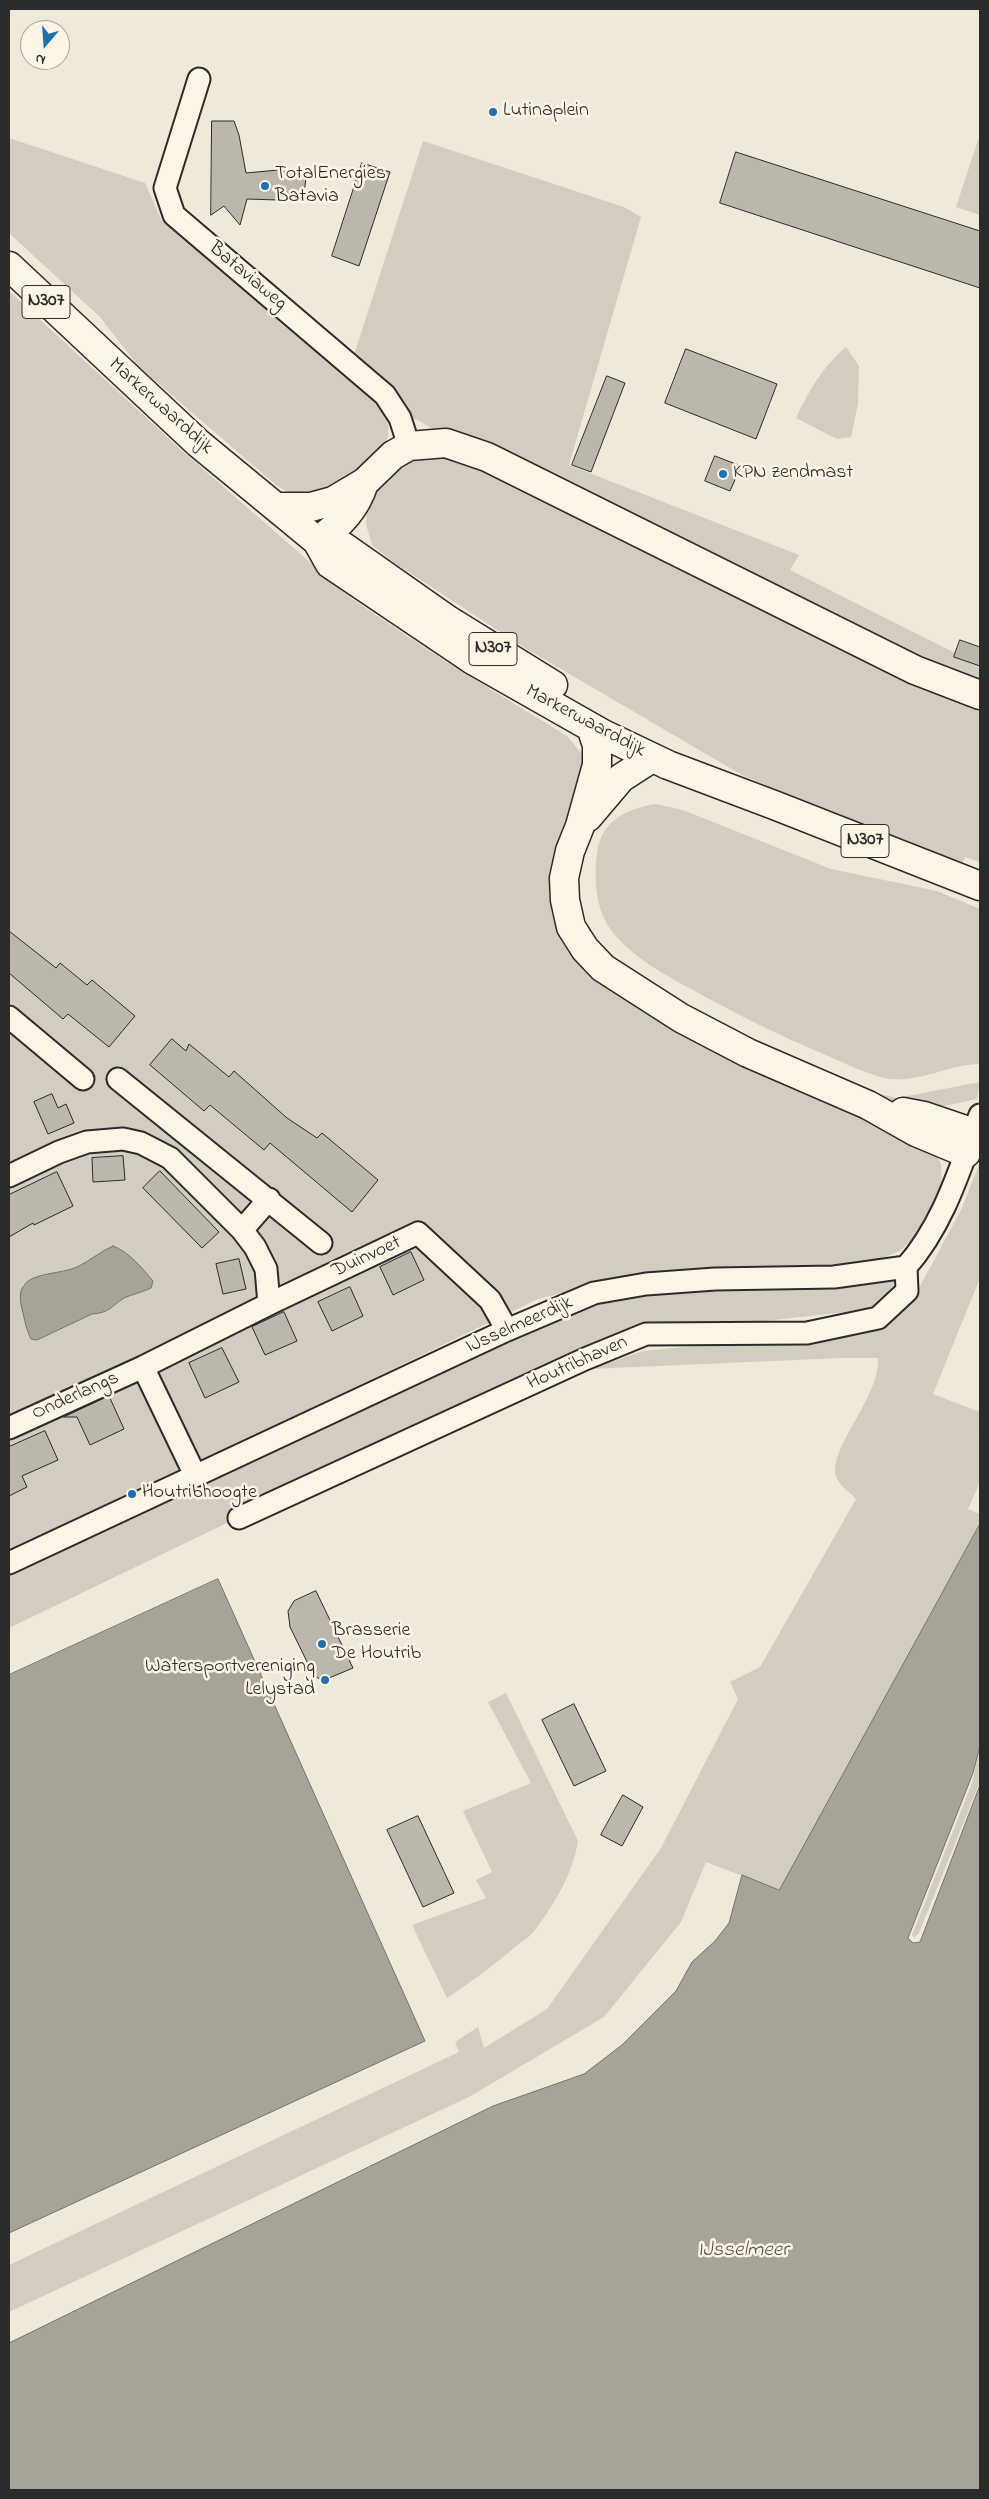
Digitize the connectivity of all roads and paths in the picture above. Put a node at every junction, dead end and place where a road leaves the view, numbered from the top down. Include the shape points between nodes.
1 (199, 79) dead end
2 (9, 266) edge
3 (408, 446) junction
4 (365, 482) junction
5 (279, 507) junction
6 (317, 541) junction
7 (980, 695) edge
8 (591, 727) junction
9 (652, 758) junction
10 (774, 805) junction
11 (580, 826) junction
12 (968, 882) edge
13 (9, 1016) edge
14 (82, 1079) dead end
15 (118, 1079) dead end
16 (973, 1134) edge
17 (15, 1169) edge
18 (268, 1199) junction
19 (242, 1230) junction
20 (321, 1243) dead end
21 (906, 1267) junction
22 (270, 1304) junction
23 (507, 1330) junction
24 (142, 1367) junction
25 (9, 1428) edge
26 (195, 1475) junction
27 (239, 1518) dead end
28 (9, 1563) edge

1 - 3 street, Bataviaweg via 165,188 174,215 385,395 400,418
2 - 5 main road, Markerwaarddijk / N307 via 198,443
3 - 4 main road via 393,455
3 - 7 main road via 446,443 479,454 915,670
4 - 5 main road via 322,506
4 - 6 main road via 358,501 347,515
5 - 6 main road, Markerwaarddijk / N307
6 - 8 main road, Markerwaarddijk / N307 via 330,564 382,600 471,659
6 - 10 main road, Markerwaarddijk / N307 via 344,547 448,620 522,666
8 - 9 main road, Markerwaarddijk / N307
8 - 11 main road via 597,765
9 - 10 main road, Markerwaarddijk / N307
9 - 11 main road via 621,778
10 - 12 main road, Markerwaarddijk / N307
11 - 16 main road via 564,878 566,900 571,927 603,968 681,1018 748,1053 868,1105 924,1116
13 - 14 street
15 - 18 street, Duinvoet
16 - 21 street via 950,1196 922,1248
17 - 19 street via 87,1142 123,1138 170,1158
18 - 19 street
18 - 20 street, Duinvoet
19 - 22 street via 266,1269
21 - 23 street, IJsselmeerdijk via 834,1277 646,1284 594,1293
21 - 27 street, Houtribhaven via 907,1291 878,1318 807,1333 646,1334
22 - 23 street, Duinvoet via 418,1233 490,1300
22 - 24 street, Onderlangs
23 - 26 street, IJsselmeerdijk
24 - 25 street, Onderlangs
24 - 26 street, Onderlangs
26 - 28 street, IJsselmeerdijk

